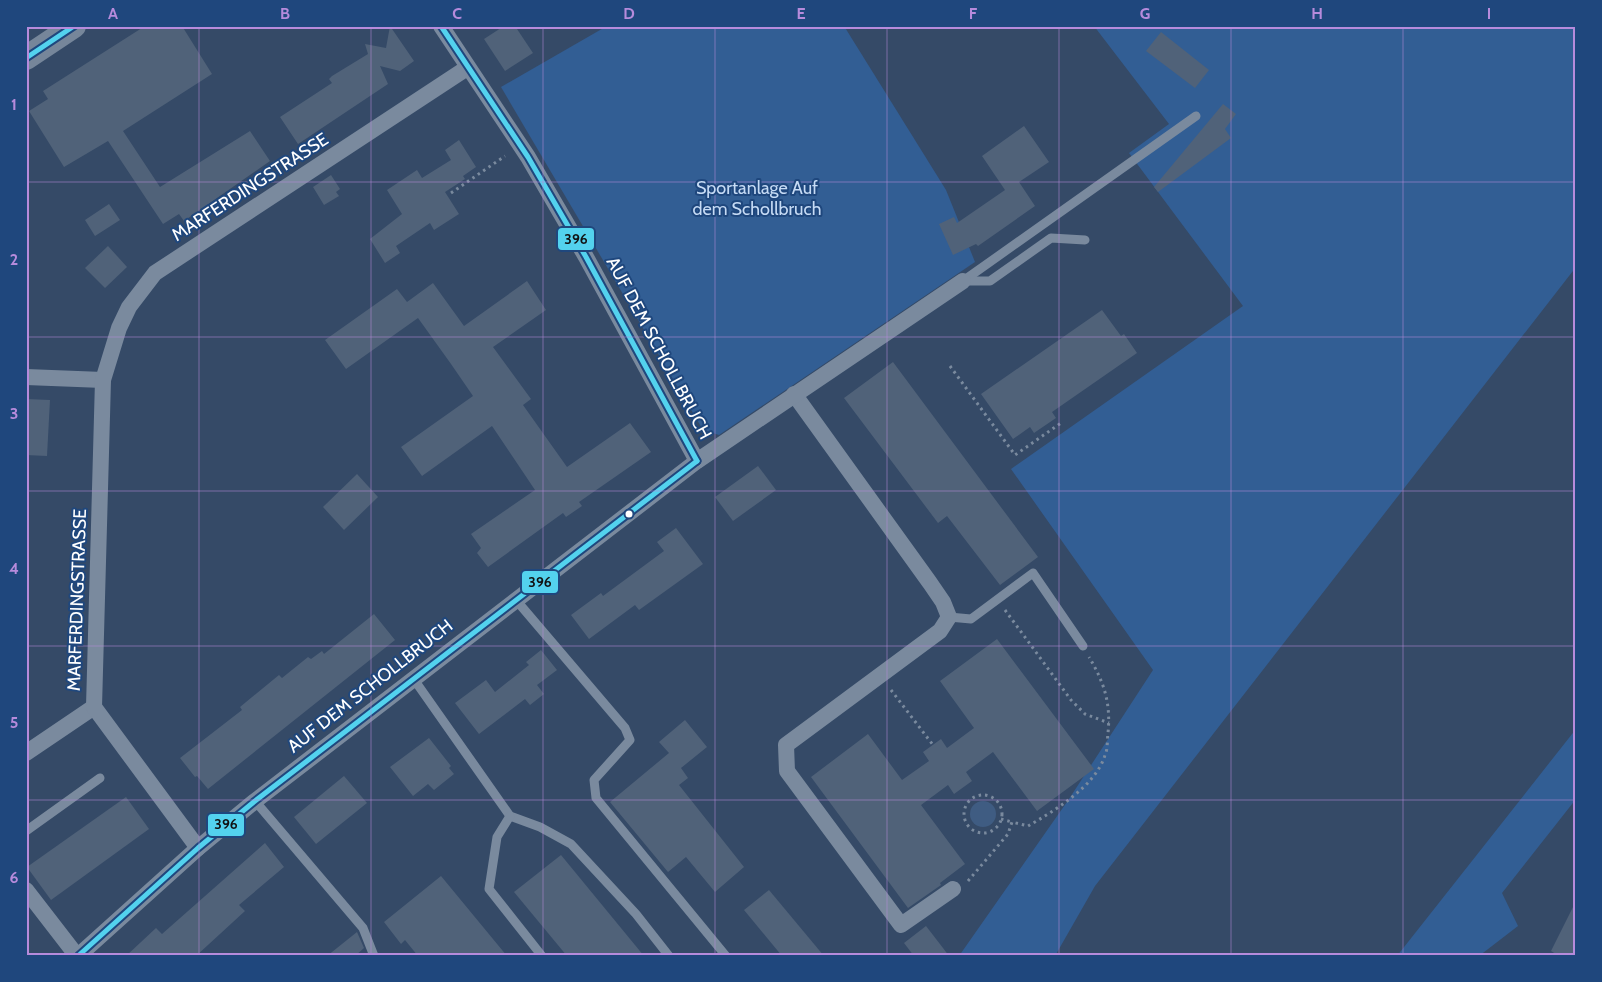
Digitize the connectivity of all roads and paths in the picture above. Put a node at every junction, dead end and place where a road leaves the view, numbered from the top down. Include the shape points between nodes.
1 (74, 26) edge
2 (441, 26) edge
3 (26, 58) edge
4 (467, 68) junction
5 (1196, 116) dead end
6 (520, 146) junction
7 (451, 193) dead end
8 (1085, 240) dead end
9 (963, 281) junction
10 (950, 366) dead end
11 (26, 377) edge
12 (103, 380) junction
13 (794, 394) junction
14 (1061, 423) dead end
15 (697, 461) junction
16 (516, 600) junction
17 (998, 600) junction
18 (948, 617) junction
19 (1083, 646) joint
20 (880, 676) junction
21 (413, 678) junction
22 (94, 707) junction
23 (1109, 723) junction
24 (933, 745) dead end
25 (26, 753) edge
26 (100, 778) dead end
27 (254, 801) junction
28 (510, 816) junction
29 (1001, 819) junction
30 (1012, 822) junction
31 (26, 831) edge
32 (198, 848) junction
33 (953, 889) joint
34 (26, 890) edge
35 (78, 956) edge
36 (374, 956) edge
37 (542, 956) edge
38 (670, 956) edge
39 (726, 956) edge

1 - 3 main road
2 - 4 street, AUF DEM SCHOLLBRUCH
4 - 6 street, AUF DEM SCHOLLBRUCH
4 - 12 street, MARFERDINGSTRASSE via 155,273 128,307
5 - 9 lane
6 - 7 path
6 - 15 street, AUF DEM SCHOLLBRUCH via 586,257
8 - 9 lane via 1051,238 990,281
9 - 13 street, AUF DEM SCHOLLBRUCH
10 - 14 path via 1015,455
11 - 12 street
12 - 22 street, MARFERDINGSTRASSE
13 - 15 street, AUF DEM SCHOLLBRUCH
13 - 18 street via 930,583 943,602
15 - 16 street, AUF DEM SCHOLLBRUCH
16 - 21 street, AUF DEM SCHOLLBRUCH
16 - 39 lane via 625,728 630,740 594,780 596,798
17 - 18 lane via 971,619
17 - 19 lane via 1033,573
17 - 23 path via 1070,700 1085,714
18 - 20 street via 940,631
19 - 23 path via 1102,679 1109,704
20 - 24 path
20 - 33 street via 786,745 787,771 900,925
21 - 27 street, AUF DEM SCHOLLBRUCH
21 - 28 lane
22 - 25 street
22 - 32 street, MARFERDINGSTRASSE
23 - 30 path via 1105,756 1086,784 1057,809 1028,826
26 - 31 lane
27 - 32 street, AUF DEM SCHOLLBRUCH
27 - 36 lane via 363,928
28 - 37 lane via 497,837 490,889
28 - 38 lane via 540,827 571,844
29 - 29 path via 992,831 976,832 965,821 966,806 971,800 986,796 999,804
29 - 30 path
30 - 33 path via 1008,834 984,864 969,880
32 - 35 street, AUF DEM SCHOLLBRUCH
34 - 35 street

